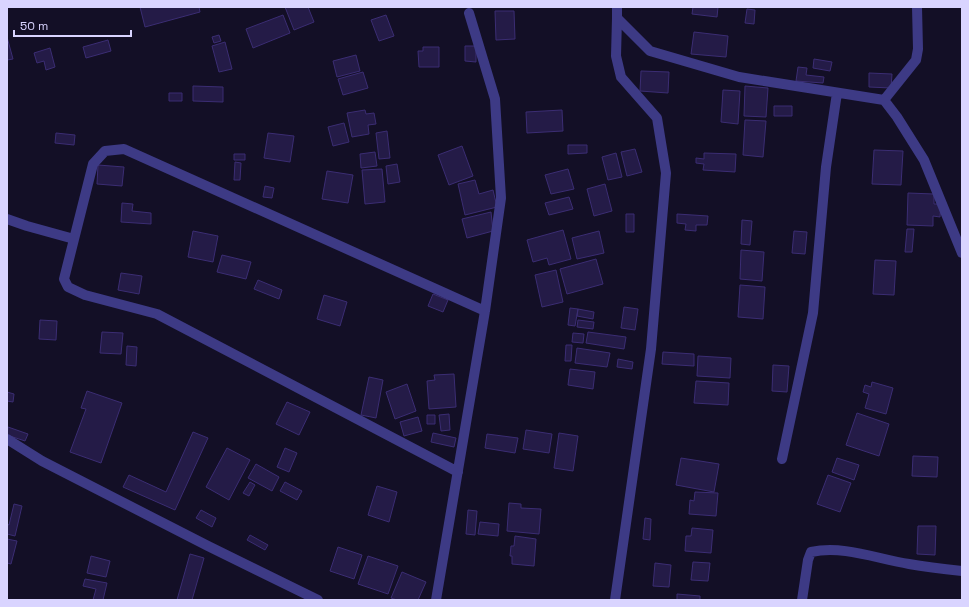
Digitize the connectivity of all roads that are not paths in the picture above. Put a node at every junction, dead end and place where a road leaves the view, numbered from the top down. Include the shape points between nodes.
1 (617, 7) edge
2 (917, 7) edge
3 (469, 12) dead end
4 (618, 18) junction
5 (837, 93) junction
6 (884, 100) junction
7 (7, 219) edge
8 (74, 239) junction
9 (962, 253) edge
10 (485, 311) junction
11 (7, 439) edge
12 (782, 459) dead end
13 (458, 472) junction
14 (962, 571) edge
15 (318, 600) edge
16 (436, 600) edge
17 (615, 600) edge
18 (802, 600) edge

1 - 4 street
2 - 6 street via 916,60
3 - 10 street via 495,99 501,198
4 - 5 street via 650,51 739,76
4 - 17 street via 616,56 621,76 657,118 666,172 651,349
5 - 6 street
5 - 12 street via 826,167 813,314
6 - 9 street via 924,160
7 - 8 street
8 - 10 street via 93,164 105,151 124,149
8 - 13 street via 64,279 68,287 85,295 157,314
10 - 13 street
11 - 15 street via 49,465
13 - 16 street
14 - 18 street via 822,550 811,552

